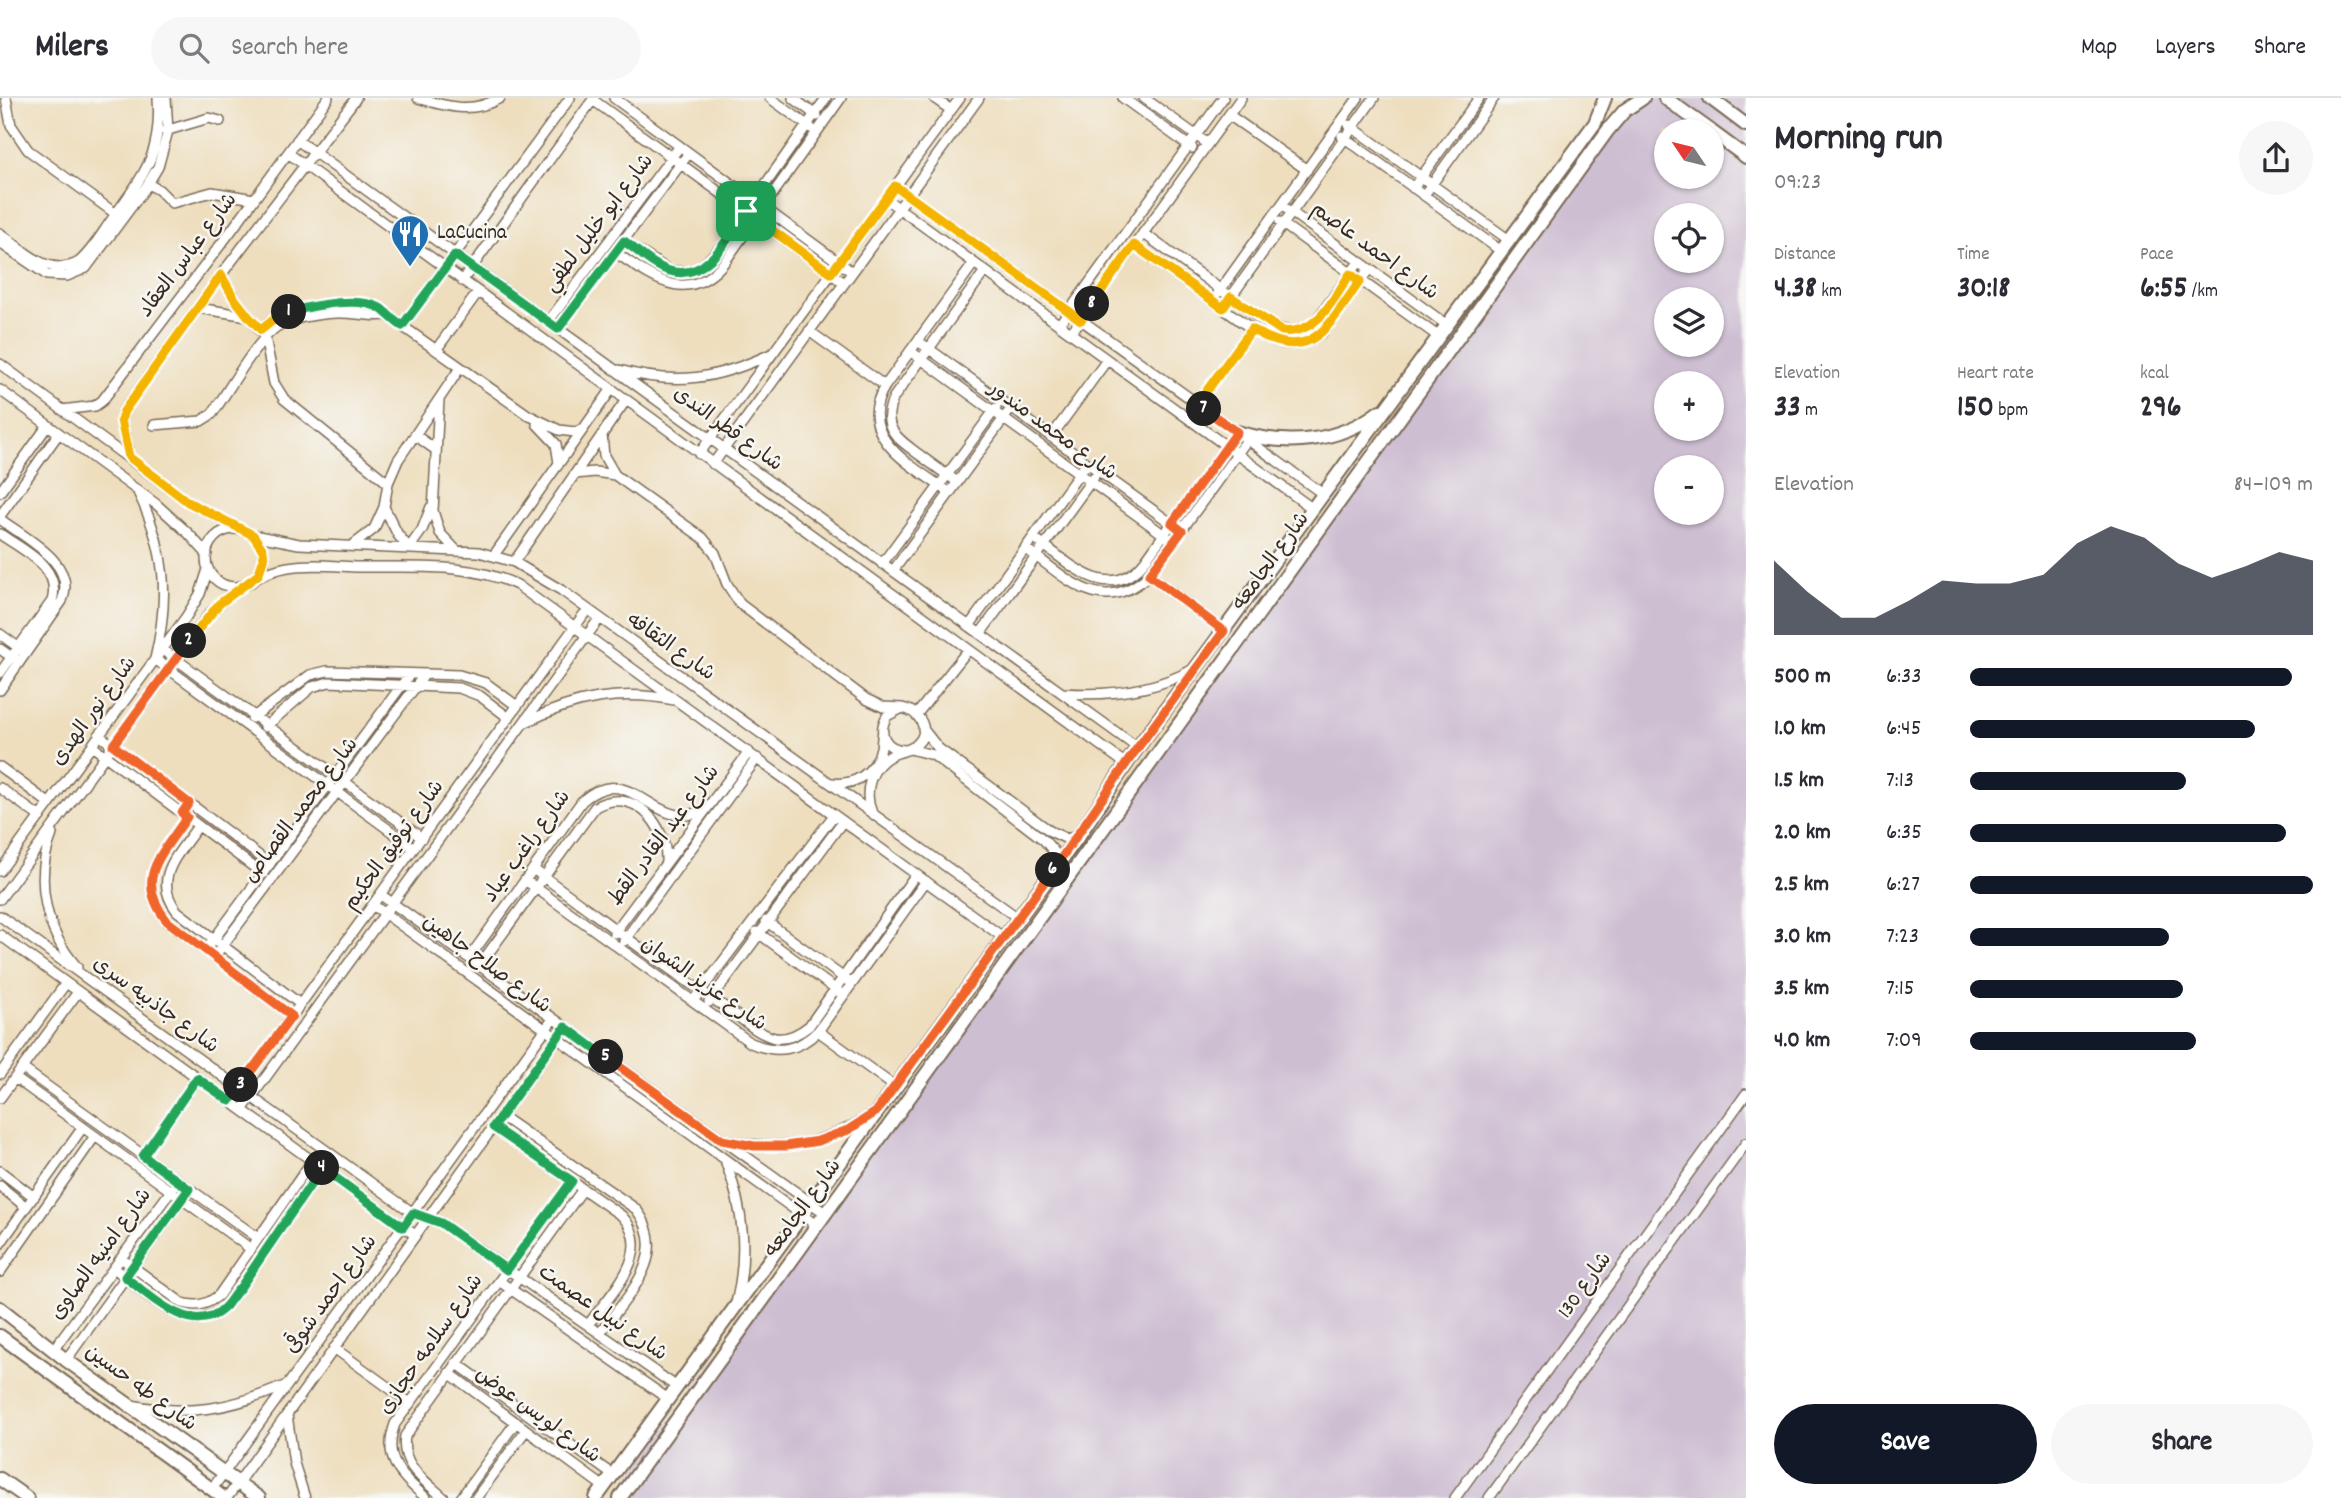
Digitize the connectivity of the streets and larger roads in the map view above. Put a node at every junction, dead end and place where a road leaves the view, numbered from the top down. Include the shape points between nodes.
1 (6, 98) edge
2 (158, 98) edge
3 (166, 98) edge
4 (328, 98) edge
5 (356, 98) edge
6 (418, 98) edge
7 (500, 98) edge
8 (570, 98) edge
9 (614, 98) edge
10 (771, 98) edge
11 (793, 98) edge
12 (826, 98) edge
13 (841, 98) edge
14 (934, 98) edge
15 (979, 98) edge
16 (1123, 98) edge
17 (1144, 98) edge
18 (1223, 98) edge
19 (1241, 98) edge
20 (1358, 98) edge
21 (1374, 98) edge
22 (1464, 98) edge
23 (1605, 98) edge
24 (1643, 98) edge
25 (1665, 98) edge
26 (1710, 98) edge
27 (594, 99) edge
28 (957, 99) edge
29 (1490, 99) edge
30 (1476, 102) edge
31 (951, 110) junction
32 (1484, 112) junction
33 (814, 114) junction
34 (1229, 115) junction
35 (1694, 119) edge
36 (1342, 120) junction
37 (220, 121) dead end
38 (824, 121) junction
39 (807, 125) junction
40 (1746, 125) edge
41 (1353, 128) junction
42 (164, 131) junction
43 (1335, 131) junction
44 (817, 132) junction
45 (1196, 136) junction
46 (1345, 138) junction
47 (297, 140) junction
48 (1724, 141) edge
49 (1208, 144) junction
50 (680, 146) junction
51 (1189, 146) junction
52 (288, 153) junction
53 (689, 153) junction
54 (315, 154) junction
55 (1200, 154) junction
56 (671, 157) junction
57 (1746, 157) edge
58 (1567, 161) junction
59 (681, 164) junction
60 (306, 167) junction
61 (1307, 170) junction
62 (1579, 170) junction
63 (1421, 177) junction
64 (148, 184) junction
65 (1432, 185) junction
66 (895, 186) junction
67 (1413, 188) junction
68 (908, 195) junction
69 (1424, 195) junction
70 (254, 199) junction
71 (886, 199) junction
72 (753, 200) junction
73 (1281, 205) junction
74 (763, 207) junction
75 (899, 208) junction
76 (746, 211) junction
77 (1292, 213) junction
78 (116, 214) junction
79 (1273, 217) junction
80 (755, 218) junction
81 (1283, 225) junction
82 (0, 233) edge
83 (1143, 233) junction
84 (624, 241) junction
85 (0, 243) edge
86 (1134, 245) junction
87 (1505, 246) junction
88 (615, 252) junction
89 (455, 255) junction
90 (839, 262) junction
91 (1359, 262) junction
92 (974, 263) junction
93 (472, 267) junction
94 (445, 268) junction
95 (1368, 269) junction
96 (985, 271) junction
97 (852, 272) junction
98 (831, 273) junction
99 (1350, 274) junction
100 (221, 275) junction
101 (462, 281) junction
102 (1360, 281) junction
103 (844, 283) junction
104 (1221, 290) junction
105 (478, 292) junction
106 (1231, 297) junction
107 (1213, 301) junction
108 (198, 308) junction
109 (1223, 308) junction
110 (1069, 311) junction
111 (248, 316) junction
112 (1081, 320) junction
113 (548, 322) junction
114 (1059, 325) junction
115 (1447, 325) junction
116 (402, 326) junction
117 (558, 329) junction
118 (1252, 329) junction
119 (809, 331) junction
120 (263, 333) junction
121 (1071, 333) junction
122 (1439, 337) junction
123 (918, 341) junction
124 (929, 349) junction
125 (436, 350) junction
126 (910, 351) junction
127 (772, 354) junction
128 (922, 359) junction
129 (1107, 360) junction
130 (0, 365) edge
131 (460, 368) junction
132 (613, 369) junction
133 (885, 386) junction
134 (0, 390) edge
135 (611, 390) junction
136 (1395, 396) junction
137 (439, 399) junction
138 (626, 400) junction
139 (1001, 401) junction
140 (1197, 404) junction
141 (1011, 408) junction
142 (62, 410) junction
143 (993, 411) junction
144 (528, 415) junction
145 (1004, 419) junction
146 (48, 425) junction
147 (154, 425) dead end
148 (583, 429) junction
149 (59, 433) junction
150 (415, 435) junction
151 (602, 435) junction
152 (1242, 436) junction
153 (1051, 437) junction
154 (710, 439) junction
155 (1227, 447) junction
156 (723, 449) junction
157 (436, 450) junction
158 (699, 454) junction
159 (1237, 454) junction
160 (129, 457) junction
161 (559, 463) junction
162 (1087, 463) junction
163 (713, 464) junction
164 (1098, 471) junction
165 (575, 474) junction
166 (1080, 474) junction
167 (615, 475) junction
168 (947, 475) junction
169 (1090, 481) junction
170 (958, 482) junction
171 (388, 483) junction
172 (939, 485) junction
173 (0, 492) edge
174 (138, 492) junction
175 (950, 493) junction
176 (1323, 494) junction
177 (433, 498) junction
178 (384, 508) junction
179 (1313, 509) junction
180 (0, 517) edge
181 (1172, 523) junction
182 (1182, 531) junction
183 (249, 533) junction
184 (0, 534) edge
185 (1164, 534) junction
186 (1033, 537) junction
187 (1174, 542) junction
188 (1044, 545) junction
189 (351, 546) junction
190 (409, 548) junction
191 (1025, 548) junction
192 (457, 551) junction
193 (207, 554) junction
194 (494, 555) junction
195 (1036, 556) junction
196 (514, 562) junction
197 (882, 564) junction
198 (208, 569) junction
199 (893, 572) junction
200 (1149, 575) junction
201 (65, 578) junction
202 (54, 579) junction
203 (253, 580) junction
204 (240, 586) junction
205 (587, 610) junction
206 (599, 619) junction
207 (576, 626) junction
208 (968, 626) junction
209 (1224, 631) junction
210 (0, 634) edge
211 (980, 634) junction
212 (588, 635) junction
213 (0, 649) edge
214 (162, 649) junction
215 (22, 650) junction
216 (968, 650) junction
217 (155, 659) junction
218 (176, 659) junction
219 (15, 660) junction
220 (1201, 661) junction
221 (169, 668) junction
222 (0, 673) edge
223 (410, 674) junction
224 (425, 674) junction
225 (402, 685) junction
226 (417, 685) junction
227 (0, 690) edge
228 (1060, 692) junction
229 (866, 699) junction
230 (679, 700) junction
231 (517, 706) junction
232 (902, 708) junction
233 (917, 714) junction
234 (254, 716) junction
235 (509, 718) junction
236 (524, 723) junction
237 (247, 725) junction
238 (266, 725) junction
239 (923, 729) junction
240 (882, 732) junction
241 (260, 735) junction
242 (99, 736) junction
243 (113, 745) junction
244 (92, 746) junction
245 (1138, 748) junction
246 (908, 750) junction
247 (105, 755) junction
248 (753, 755) junction
249 (1126, 764) junction
250 (0, 767) edge
251 (335, 775) junction
252 (345, 782) junction
253 (830, 783) junction
254 (328, 785) junction
255 (0, 788) edge
256 (338, 792) junction
257 (189, 803) junction
258 (50, 804) junction
259 (708, 807) junction
260 (873, 814) junction
261 (185, 815) junction
262 (834, 815) junction
263 (40, 817) junction
264 (843, 821) junction
265 (57, 822) junction
266 (198, 826) junction
267 (1079, 835) junction
268 (422, 838) junction
269 (1092, 845) junction
270 (415, 848) junction
271 (666, 863) junction
272 (270, 864) junction
273 (1058, 864) junction
274 (533, 869) junction
275 (0, 870) edge
276 (262, 874) junction
277 (916, 874) junction
278 (544, 876) junction
279 (525, 880) junction
280 (926, 881) junction
281 (151, 882) junction
282 (165, 883) junction
283 (536, 887) junction
284 (381, 895) junction
285 (0, 899) edge
286 (393, 903) junction
287 (373, 905) junction
288 (385, 914) junction
289 (758, 915) junction
290 (0, 916) edge
291 (1018, 918) junction
292 (768, 922) junction
293 (750, 927) junction
294 (616, 930) junction
295 (759, 934) junction
296 (0, 935) edge
297 (627, 937) junction
298 (1004, 937) junction
299 (609, 940) junction
300 (219, 942) junction
301 (619, 948) junction
302 (210, 954) junction
303 (469, 958) junction
304 (479, 966) junction
305 (843, 977) junction
306 (91, 981) junction
307 (66, 983) junction
308 (852, 984) junction
309 (835, 989) junction
310 (701, 991) junction
311 (78, 992) junction
312 (844, 995) junction
313 (712, 999) junction
314 (694, 1001) junction
315 (300, 1004) junction
316 (704, 1009) junction
317 (292, 1016) junction
318 (554, 1019) junction
319 (565, 1027) junction
320 (545, 1030) junction
321 (818, 1031) junction
322 (164, 1034) junction
323 (557, 1038) junction
324 (154, 1047) junction
325 (22, 1068) junction
326 (0, 1074) edge
327 (15, 1078) junction
328 (197, 1078) junction
329 (894, 1086) junction
330 (239, 1088) junction
331 (1746, 1094) edge
332 (251, 1097) junction
333 (0, 1098) edge
334 (230, 1101) junction
335 (242, 1110) junction
336 (876, 1112) junction
337 (501, 1116) junction
338 (83, 1127) junction
339 (493, 1127) junction
340 (95, 1136) junction
341 (722, 1140) junction
342 (1746, 1143) edge
343 (143, 1156) junction
344 (312, 1161) junction
345 (726, 1161) junction
346 (322, 1168) junction
347 (0, 1171) edge
348 (178, 1181) junction
349 (572, 1181) junction
350 (0, 1186) edge
351 (189, 1189) junction
352 (583, 1189) junction
353 (171, 1191) junction
354 (34, 1197) junction
355 (182, 1199) junction
356 (810, 1202) junction
357 (26, 1207) junction
358 (413, 1213) junction
359 (825, 1213) junction
360 (801, 1215) junction
361 (428, 1218) junction
362 (816, 1225) junction
363 (403, 1227) junction
364 (415, 1236) junction
365 (258, 1238) junction
366 (0, 1244) edge
367 (251, 1249) junction
368 (121, 1258) junction
369 (133, 1267) junction
370 (114, 1268) junction
371 (507, 1270) junction
372 (0, 1272) edge
373 (125, 1277) junction
374 (518, 1278) junction
375 (230, 1280) junction
376 (499, 1281) junction
377 (240, 1288) junction
378 (510, 1289) junction
379 (735, 1307) junction
380 (0, 1308) edge
381 (587, 1325) junction
382 (600, 1334) junction
383 (0, 1336) edge
384 (455, 1340) junction
385 (334, 1348) junction
386 (467, 1348) junction
387 (53, 1350) junction
388 (66, 1360) junction
389 (456, 1363) junction
390 (449, 1373) junction
391 (289, 1384) junction
392 (677, 1387) junction
393 (668, 1399) junction
394 (410, 1403) junction
395 (129, 1405) junction
396 (287, 1414) junction
397 (516, 1422) junction
398 (526, 1430) junction
399 (225, 1474) junction
400 (613, 1475) junction
401 (0, 1479) edge
402 (238, 1483) junction
403 (604, 1487) junction
404 (212, 1489) junction
405 (27, 1498) edge
406 (225, 1498) edge
407 (259, 1498) edge
408 (305, 1498) edge
409 (426, 1498) edge
410 (444, 1498) edge
411 (461, 1498) edge
412 (476, 1498) edge
413 (596, 1498) edge
414 (620, 1498) edge
415 (1455, 1498) edge
416 (1489, 1498) edge

1 - 78 street via 11,125 27,150
2 - 42 street
3 - 42 street
4 - 47 street, شارع عباس العقاد
5 - 54 street, شارع عباس العقاد
6 - 7 street via 472,109
8 - 89 street
9 - 50 street
10 - 39 street
11 - 33 street
12 - 33 street
13 - 38 street
14 - 31 street
15 - 68 street
16 - 51 street
17 - 45 street
18 - 45 street
19 - 34 street
20 - 36 street
21 - 41 street
22 - 30 street
23 - 58 street, شارع الجامعه via 1595,122
24 - 62 street, شارع الجامعه via 1616,120
25 - 35 street
26 - 40 street
27 - 56 street
27 - 93 street
28 - 31 street
29 - 32 street
30 - 32 street
30 - 63 street
31 - 66 street
32 - 65 street
33 - 38 street
33 - 39 street
34 - 49 street
34 - 61 street
36 - 41 street
36 - 43 street
37 - 42 street via 209,118
38 - 44 street
39 - 44 street
39 - 72 street
41 - 46 street
41 - 63 street
42 - 64 street via 162,156
42 - 78 street via 146,171
43 - 46 street
43 - 61 street
44 - 74 street
45 - 49 street
45 - 51 street
46 - 67 street
46 - 77 street
47 - 52 street, شارع عباس العقاد
47 - 54 street, شارع قطر الندى
48 - 57 street
49 - 55 street
50 - 53 street
50 - 56 street, شارع ابو خليل لطفي
51 - 55 street
51 - 110 street
52 - 60 street, شارع قطر الندى
52 - 70 street, شارع عباس العقاد
53 - 59 street, شارع ابو خليل لطفي
53 - 72 street
54 - 60 street, شارع عباس العقاد
54 - 89 street, شارع قطر الندى
55 - 83 street
56 - 59 street
56 - 113 street, شارع ابو خليل لطفي
58 - 62 street
58 - 87 street, شارع الجامعه
59 - 76 street
59 - 84 street, شارع ابو خليل لطفي
60 - 94 street, شارع قطر الندى
60 - 100 street, شارع عباس العقاد
61 - 73 street
62 - 269 street, شارع الجامعه
63 - 65 street
63 - 67 street
64 - 70 street via 172,203 212,192
64 - 85 street via 90,264 74,274 47,275
65 - 69 street
65 - 87 street
66 - 68 street
66 - 71 street
67 - 69 street
68 - 75 street
68 - 110 street
69 - 87 street
70 - 142 street, شارع عباس العقاد via 102,401
71 - 75 street
71 - 90 street
72 - 74 street
72 - 76 street
73 - 77 street, شارع احمد عاصم
73 - 79 street
74 - 80 street
74 - 90 street
75 - 92 street
75 - 97 street
76 - 80 street
76 - 84 street via 715,256 690,272 670,271
77 - 81 street
77 - 91 street, شارع احمد عاصم
78 - 82 street via 85,257 65,268 40,262
79 - 81 street, شارع احمد عاصم
79 - 104 street
80 - 88 street via 718,270 689,285 657,280
80 - 98 street
81 - 99 street, شارع احمد عاصم
81 - 106 street
83 - 86 street
83 - 104 street
84 - 88 street, شارع ابو خليل لطفي
86 - 107 street
86 - 112 street
87 - 115 street, شارع الجامعه
88 - 117 street, شارع ابو خليل لطفي
89 - 93 street, شارع قطر الندى
89 - 94 street
90 - 97 street
90 - 98 street
91 - 95 street, شارع احمد عاصم
91 - 99 street
92 - 96 street
92 - 123 street
93 - 101 street
93 - 113 street, شارع قطر الندى
94 - 101 street, شارع قطر الندى
94 - 116 street
95 - 102 street
95 - 115 street, شارع احمد عاصم
96 - 114 street
96 - 124 street
97 - 103 street
98 - 103 street
98 - 127 street
99 - 102 street, شارع احمد عاصم
99 - 106 street via 1315,322 1300,331 1273,327
100 - 108 street, شارع عباس العقاد
100 - 111 street
101 - 105 street, شارع قطر الندى
102 - 118 street via 1312,340 1289,345
102 - 122 street, شارع احمد عاصم
103 - 119 street
104 - 106 street
104 - 107 street
105 - 125 street
105 - 135 street, شارع قطر الندى
106 - 109 street
107 - 109 street
108 - 111 street
108 - 160 street, شارع عباس العقاد via 124,411 121,420
109 - 118 street
110 - 112 street
110 - 114 street
111 - 120 street
112 - 121 street
112 - 140 street
113 - 117 street, شارع قطر الندى
114 - 121 street
115 - 122 street, شارع الجامعه
116 - 120 street via 368,305 322,305 277,317
116 - 125 street
117 - 132 street, شارع قطر الندى
118 - 140 street
119 - 133 street
119 - 156 street
120 - 147 street via 212,414 201,421
120 - 171 street via 274,383 284,399
121 - 129 street
122 - 136 street, شارع الجامعه
123 - 124 street, شارع محمد مندور
123 - 126 street
124 - 128 street
124 - 139 street, شارع محمد مندور
125 - 131 street
126 - 128 street, شارع محمد مندور
126 - 133 street
127 - 132 street via 704,378 671,380
127 - 154 street
128 - 143 street, شارع محمد مندور
128 - 168 street via 890,406 890,426 902,442
129 - 153 street
129 - 155 street
130 - 142 street, شارع الثقافه
131 - 137 street
131 - 144 street
132 - 154 street, شارع قطر الندى
133 - 172 street via 875,413 879,432 890,448
134 - 146 street
135 - 138 street, شارع قطر الندى
135 - 148 street
136 - 152 street via 1366,421 1322,438 1290,442
136 - 176 street, شارع الجامعه
137 - 150 street
137 - 157 street
138 - 151 street
138 - 158 street, شارع قطر الندى
139 - 141 street, شارع محمد مندور
139 - 143 street
140 - 152 street
141 - 145 street
141 - 153 street, شارع محمد مندور
142 - 160 street, شارع الثقافه
143 - 145 street, شارع محمد مندور
143 - 168 street
144 - 148 street via 559,430
144 - 161 street via 556,444
145 - 166 street, شارع محمد مندور
145 - 170 street
146 - 149 street
146 - 173 street
148 - 161 street
149 - 174 street
149 - 180 street
150 - 157 street
150 - 171 street
151 - 165 street
151 - 167 street via 604,456
152 - 155 street
152 - 159 street
152 - 176 street
153 - 162 street, شارع محمد مندور
154 - 156 street, شارع قطر الندى
154 - 158 street
155 - 159 street
155 - 181 street
156 - 163 street
156 - 197 street, شارع قطر الندى
157 - 177 street
158 - 163 street, شارع قطر الندى
159 - 179 street
159 - 182 street
160 - 183 street, شارع الثقافه via 188,502
161 - 194 street
162 - 164 street, شارع محمد مندور
162 - 166 street
163 - 216 street, شارع قطر الندى
164 - 169 street
164 - 181 street, شارع محمد مندور
165 - 167 street
165 - 196 street
166 - 169 street, شارع محمد مندور
166 - 186 street
167 - 229 street via 703,538 715,553 733,595 750,612
168 - 170 street
168 - 172 street
169 - 185 street, شارع محمد مندور
169 - 188 street
170 - 175 street
171 - 178 street
172 - 175 street
172 - 197 street
174 - 193 street via 178,523
174 - 217 street via 159,545 164,573 162,631
175 - 199 street
176 - 179 street, شارع الجامعه
177 - 190 street via 425,524
177 - 192 street via 437,528
178 - 189 street via 374,529
178 - 190 street
179 - 209 street, شارع الجامعه
180 - 201 street via 51,558
181 - 182 street, شارع محمد مندور
181 - 185 street
182 - 187 street
183 - 189 street, شارع الثقافه via 287,543
183 - 193 street via 236,529 220,534
183 - 203 street via 259,542 264,559
184 - 202 street via 47,568
185 - 187 street, شارع محمد مندور
185 - 188 street via 1138,569 1108,583 1087,575
186 - 188 street
186 - 191 street
187 - 200 street
188 - 195 street
189 - 190 street, شارع الثقافه
190 - 192 street, شارع الثقافه
191 - 195 street
191 - 208 street
192 - 194 street, شارع الثقافه
193 - 198 street
194 - 196 street, شارع الثقافه
195 - 200 street via 1081,588 1105,595 1130,590
195 - 211 street
196 - 205 street, شارع الثقافه
197 - 199 street, شارع قطر الندى
198 - 204 street via 217,581
198 - 214 street, شارع نور الهدى via 194,606
199 - 208 street, شارع قطر الندى
200 - 209 street
201 - 202 street
201 - 215 street via 62,601
202 - 215 street via 52,601
203 - 204 street
203 - 207 street, شارع الثقافه via 301,565 464,569 517,585
204 - 218 street, شارع نور الهدى via 209,614
205 - 206 street, شارع الثقافه
205 - 207 street, شارع توفيق الحكيم
206 - 212 street, شارع توفيق الحكيم
206 - 253 street, شارع الثقافه
207 - 212 street, شارع الثقافه
207 - 231 street, شارع توفيق الحكيم
208 - 211 street, شارع قطر الندى
209 - 220 street, شارع الجامعه
210 - 215 street
211 - 228 street, شارع قطر الندى
212 - 230 street, شارع الثقافه
212 - 236 street, شارع توفيق الحكيم
213 - 219 street
214 - 217 street, شارع نور الهدى
214 - 218 street
215 - 219 street
216 - 233 street
216 - 249 street, شارع قطر الندى
217 - 221 street
217 - 242 street, شارع نور الهدى
218 - 221 street, شارع نور الهدى
218 - 234 street
219 - 222 street
219 - 227 street
220 - 228 street via 1191,671 1136,689
220 - 245 street, شارع الجامعه
221 - 237 street
221 - 243 street, شارع نور الهدى
223 - 224 street
223 - 225 street, شارع محمد القصاص
223 - 234 street via 317,673
224 - 226 street, شارع محمد القصاص
224 - 231 street via 477,680
225 - 226 street
225 - 238 street via 316,685
225 - 251 street, شارع محمد القصاص
226 - 235 street via 469,690
226 - 252 street, شارع محمد القصاص
228 - 245 street, شارع قطر الندى
229 - 232 street via 883,707
229 - 240 street
230 - 236 street via 653,695 600,696
230 - 248 street, شارع الثقافه
231 - 235 street, شارع توفيق الحكيم
232 - 233 street
232 - 240 street via 887,716
233 - 239 street
234 - 237 street
234 - 238 street
235 - 268 street, شارع توفيق الحكيم
236 - 286 street, شارع توفيق الحكيم
237 - 241 street
238 - 241 street
238 - 251 street
239 - 246 street via 920,741
239 - 267 street via 937,748 1050,831 1067,839
240 - 246 street via 891,747
240 - 253 street via 879,756 866,774 846,783
241 - 254 street
242 - 243 street
242 - 244 street, شارع نور الهدى
243 - 247 street, شارع نور الهدى
243 - 257 street
244 - 247 street
244 - 258 street, شارع نور الهدى
245 - 249 street, شارع الجامعه
246 - 260 street via 886,758 873,774 868,794
246 - 273 street via 933,755 1044,840
247 - 261 street
247 - 265 street, شارع نور الهدى
248 - 259 street, شارع عبد القادر القط
248 - 262 street, شارع الثقافه
248 - 297 street, شارع عبد القادر القط
249 - 267 street, شارع الجامعه
250 - 258 street
251 - 252 street
251 - 254 street, شارع محمد القصاص
252 - 256 street, شارع محمد القصاص
252 - 268 street
253 - 260 street, شارع الثقافه
254 - 256 street
254 - 272 street, شارع محمد القصاص
255 - 263 street
256 - 270 street
256 - 300 street, شارع محمد القصاص
257 - 261 street
257 - 272 street
258 - 263 street, شارع نور الهدى
259 - 271 street, شارع عبد القادر القط
259 - 274 street, شارع راغب عياد via 675,816 632,792 605,787 582,800
260 - 291 street, شارع الثقافه
261 - 266 street
261 - 281 street via 153,868
262 - 264 street, شارع الثقافه
262 - 289 street
263 - 275 street, شارع نور الهدى
264 - 277 street, شارع الثقافه
264 - 292 street
265 - 285 street, شارع نور الهدى
265 - 306 street via 44,864 46,908 62,948
266 - 276 street
266 - 282 street via 166,873
267 - 269 street
267 - 273 street, شارع الجامعه
268 - 270 street, شارع توفيق الحكيم
269 - 359 street, شارع الجامعه
270 - 284 street, شارع توفيق الحكيم
271 - 278 street, شارع راغب عياد via 664,838 651,817 630,804 605,802 589,814
271 - 294 street, شارع عبد القادر القط
272 - 276 street, شارع محمد القصاص
273 - 291 street, شارع الجامعه
274 - 278 street, شارع عزيز الشوان
274 - 279 street, شارع راغب عياد
276 - 300 street, شارع محمد القصاص
277 - 280 street, شارع الثقافه
277 - 305 street, شارع عزيز الشوان
278 - 283 street, شارع راغب عياد
278 - 294 street, شارع عزيز الشوان
279 - 283 street, شارع عزيز الشوان
279 - 303 street, شارع راغب عياد
280 - 298 street, شارع الثقافه
280 - 308 street, شارع عزيز الشوان
281 - 282 street
281 - 302 street via 163,916
282 - 300 street via 177,911
283 - 299 street, شارع عزيز الشوان
283 - 304 street, شارع راغب عياد
284 - 286 street, شارع صلاح جاهين
284 - 287 street, شارع توفيق الحكيم
286 - 288 street, شارع توفيق الحكيم
286 - 303 street, شارع صلاح جاهين
287 - 288 street, شارع صلاح جاهين
287 - 315 street, شارع توفيق الحكيم
288 - 320 street, شارع صلاح جاهين
288 - 332 street, شارع توفيق الحكيم
289 - 292 street
289 - 293 street
290 - 306 street, شارع جاذبيه سرى
291 - 298 street, شارع الجامعه
292 - 295 street
292 - 305 street
293 - 295 street
293 - 310 street
294 - 297 street, شارع عزيز الشوان
294 - 299 street, شارع عبد القادر القط
295 - 309 street
295 - 313 street
296 - 307 street, شارع جاذبيه سرى
297 - 301 street, شارع عبد القادر القط
297 - 310 street, شارع عزيز الشوان
298 - 329 street, شارع الجامعه
299 - 301 street, شارع عزيز الشوان
300 - 302 street, شارع محمد القصاص
300 - 315 street
301 - 314 street, شارع عزيز الشوان
302 - 317 street
303 - 304 street, شارع صلاح جاهين
304 - 318 street, شارع صلاح جاهين
305 - 308 street
305 - 309 street, شارع عزيز الشوان
306 - 322 street, شارع جاذبيه سرى
307 - 311 street, شارع جاذبيه سرى
307 - 326 street
308 - 312 street, شارع عزيز الشوان
309 - 312 street
309 - 313 street, شارع عزيز الشوان via 809,1026 788,1038 764,1033
310 - 313 street, شارع عزيز الشوان
310 - 314 street
311 - 324 street, شارع جاذبيه سرى
311 - 325 street
312 - 321 street, شارع عزيز الشوان
313 - 316 street
314 - 316 street, شارع عزيز الشوان
315 - 317 street, شارع توفيق الحكيم
316 - 321 street, شارع عزيز الشوان via 751,1043 775,1050 799,1046
317 - 330 street, شارع توفيق الحكيم
318 - 319 street, شارع صلاح جاهين
318 - 320 street, شارع احمد شوقى
319 - 323 street, شارع احمد شوقى
319 - 341 street, شارع صلاح جاهين
320 - 323 street, شارع صلاح جاهين
320 - 358 street, شارع احمد شوقى
321 - 329 street
322 - 324 street
322 - 330 street, شارع جاذبيه سرى
323 - 337 street, شارع احمد شوقى
323 - 345 street, شارع صلاح جاهين
324 - 328 street, شارع جاذبيه سرى
325 - 327 street
325 - 343 street
327 - 333 street
327 - 338 street
328 - 334 street, شارع جاذبيه سرى
328 - 343 street
329 - 336 street, شارع الجامعه
330 - 332 street, شارع جاذبيه سرى
330 - 334 street, شارع توفيق الحكيم
331 - 415 street, شارع 130
332 - 335 street, شارع توفيق الحكيم
332 - 358 street, شارع جاذبيه سرى
334 - 335 street, شارع جاذبيه سرى
335 - 344 street, شارع جاذبيه سرى
336 - 341 street via 848,1130 818,1141 754,1146
336 - 356 street, شارع الجامعه
337 - 339 street, شارع احمد شوقى
337 - 382 street via 636,1209 648,1228 648,1262
338 - 340 street
338 - 354 street
339 - 349 street
339 - 361 street, شارع احمد شوقى
340 - 353 street
340 - 372 street
341 - 356 street, شارع صلاح جاهين
342 - 416 street
343 - 348 street
344 - 346 street, شارع جاذبيه سرى
344 - 365 street
345 - 360 street, شارع صلاح جاهين
345 - 379 street via 744,1238
346 - 363 street, شارع جاذبيه سرى
346 - 377 street
347 - 354 street
348 - 351 street
348 - 353 street, شارع امنيه الصاوى
349 - 352 street
349 - 371 street, شارع سلامه حجازى
350 - 357 street
351 - 355 street, شارع امنيه الصاوى
351 - 365 street
352 - 374 street, شارع سلامه حجازى
352 - 381 street via 622,1216 635,1240 628,1268
353 - 355 street
353 - 368 street, شارع امنيه الصاوى
354 - 357 street
355 - 367 street
355 - 369 street, شارع امنيه الصاوى
356 - 359 street, شارع صلاح جاهين
356 - 360 street, شارع الجامعه
357 - 366 street
358 - 361 street, شارع جاذبيه سرى
358 - 363 street, شارع احمد شوقى
359 - 362 street, شارع الجامعه
360 - 362 street, شارع صلاح جاهين
360 - 379 street, شارع الجامعه
361 - 364 street, شارع احمد شوقى
361 - 371 street, شارع نبيل عصمت
362 - 414 street, شارع الجامعه
363 - 364 street, شارع جاذبيه سرى
363 - 391 street, شارع احمد شوقى
364 - 385 street, شارع احمد شوقى
365 - 367 street
367 - 375 street
368 - 369 street
368 - 370 street, شارع امنيه الصاوى
369 - 373 street, شارع امنيه الصاوى
369 - 375 street via 192,1306 211,1302
370 - 373 street
370 - 387 street, شارع امنيه الصاوى
371 - 374 street, شارع نبيل عصمت
371 - 376 street, شارع سلامه حجازى
373 - 377 street via 177,1315 191,1319 218,1313
373 - 388 street, شارع امنيه الصاوى
374 - 378 street, شارع سلامه حجازى
374 - 381 street, شارع نبيل عصمت
375 - 377 street
376 - 378 street, شارع نبيل عصمت
376 - 384 street, شارع سلامه حجازى
378 - 386 street, شارع سلامه حجازى
378 - 393 street, شارع نبيل عصمت
379 - 392 street, شارع الجامعه
380 - 387 street, شارع طه حسين
381 - 382 street, شارع نبيل عصمت
382 - 392 street, شارع نبيل عصمت
383 - 404 street, شارع طه حسين
384 - 386 street
384 - 394 street, شارع سلامه حجازى
385 - 394 street
385 - 396 street, شارع احمد شوقى
386 - 389 street, شارع سلامه حجازى
387 - 388 street, شارع طه حسين
388 - 395 street, شارع طه حسين
389 - 390 street, شارع سلامه حجازى
389 - 400 street, شارع لويس عوض
390 - 397 street, شارع لويس عوض
390 - 410 street, شارع سلامه حجازى via 409,1429 404,1444 411,1468
391 - 395 street via 244,1402 199,1411
391 - 399 street, شارع احمد شوقى
392 - 393 street, شارع الجامعه
393 - 400 street, شارع الجامعه
394 - 409 street, شارع سلامه حجازى via 391,1434 391,1456 401,1475
395 - 399 street, شارع طه حسين
396 - 402 street, شارع احمد شوقى
396 - 408 street
397 - 398 street, شارع لويس عوض
397 - 411 street
398 - 403 street, شارع لويس عوض
398 - 412 street
399 - 402 street, شارع طه حسين
399 - 404 street, شارع احمد شوقى
400 - 403 street, شارع الجامعه
401 - 405 street
402 - 406 street, شارع احمد شوقى
402 - 407 street, شارع طه حسين
403 - 413 street, شارع الجامعه
404 - 406 street, شارع طه حسين

